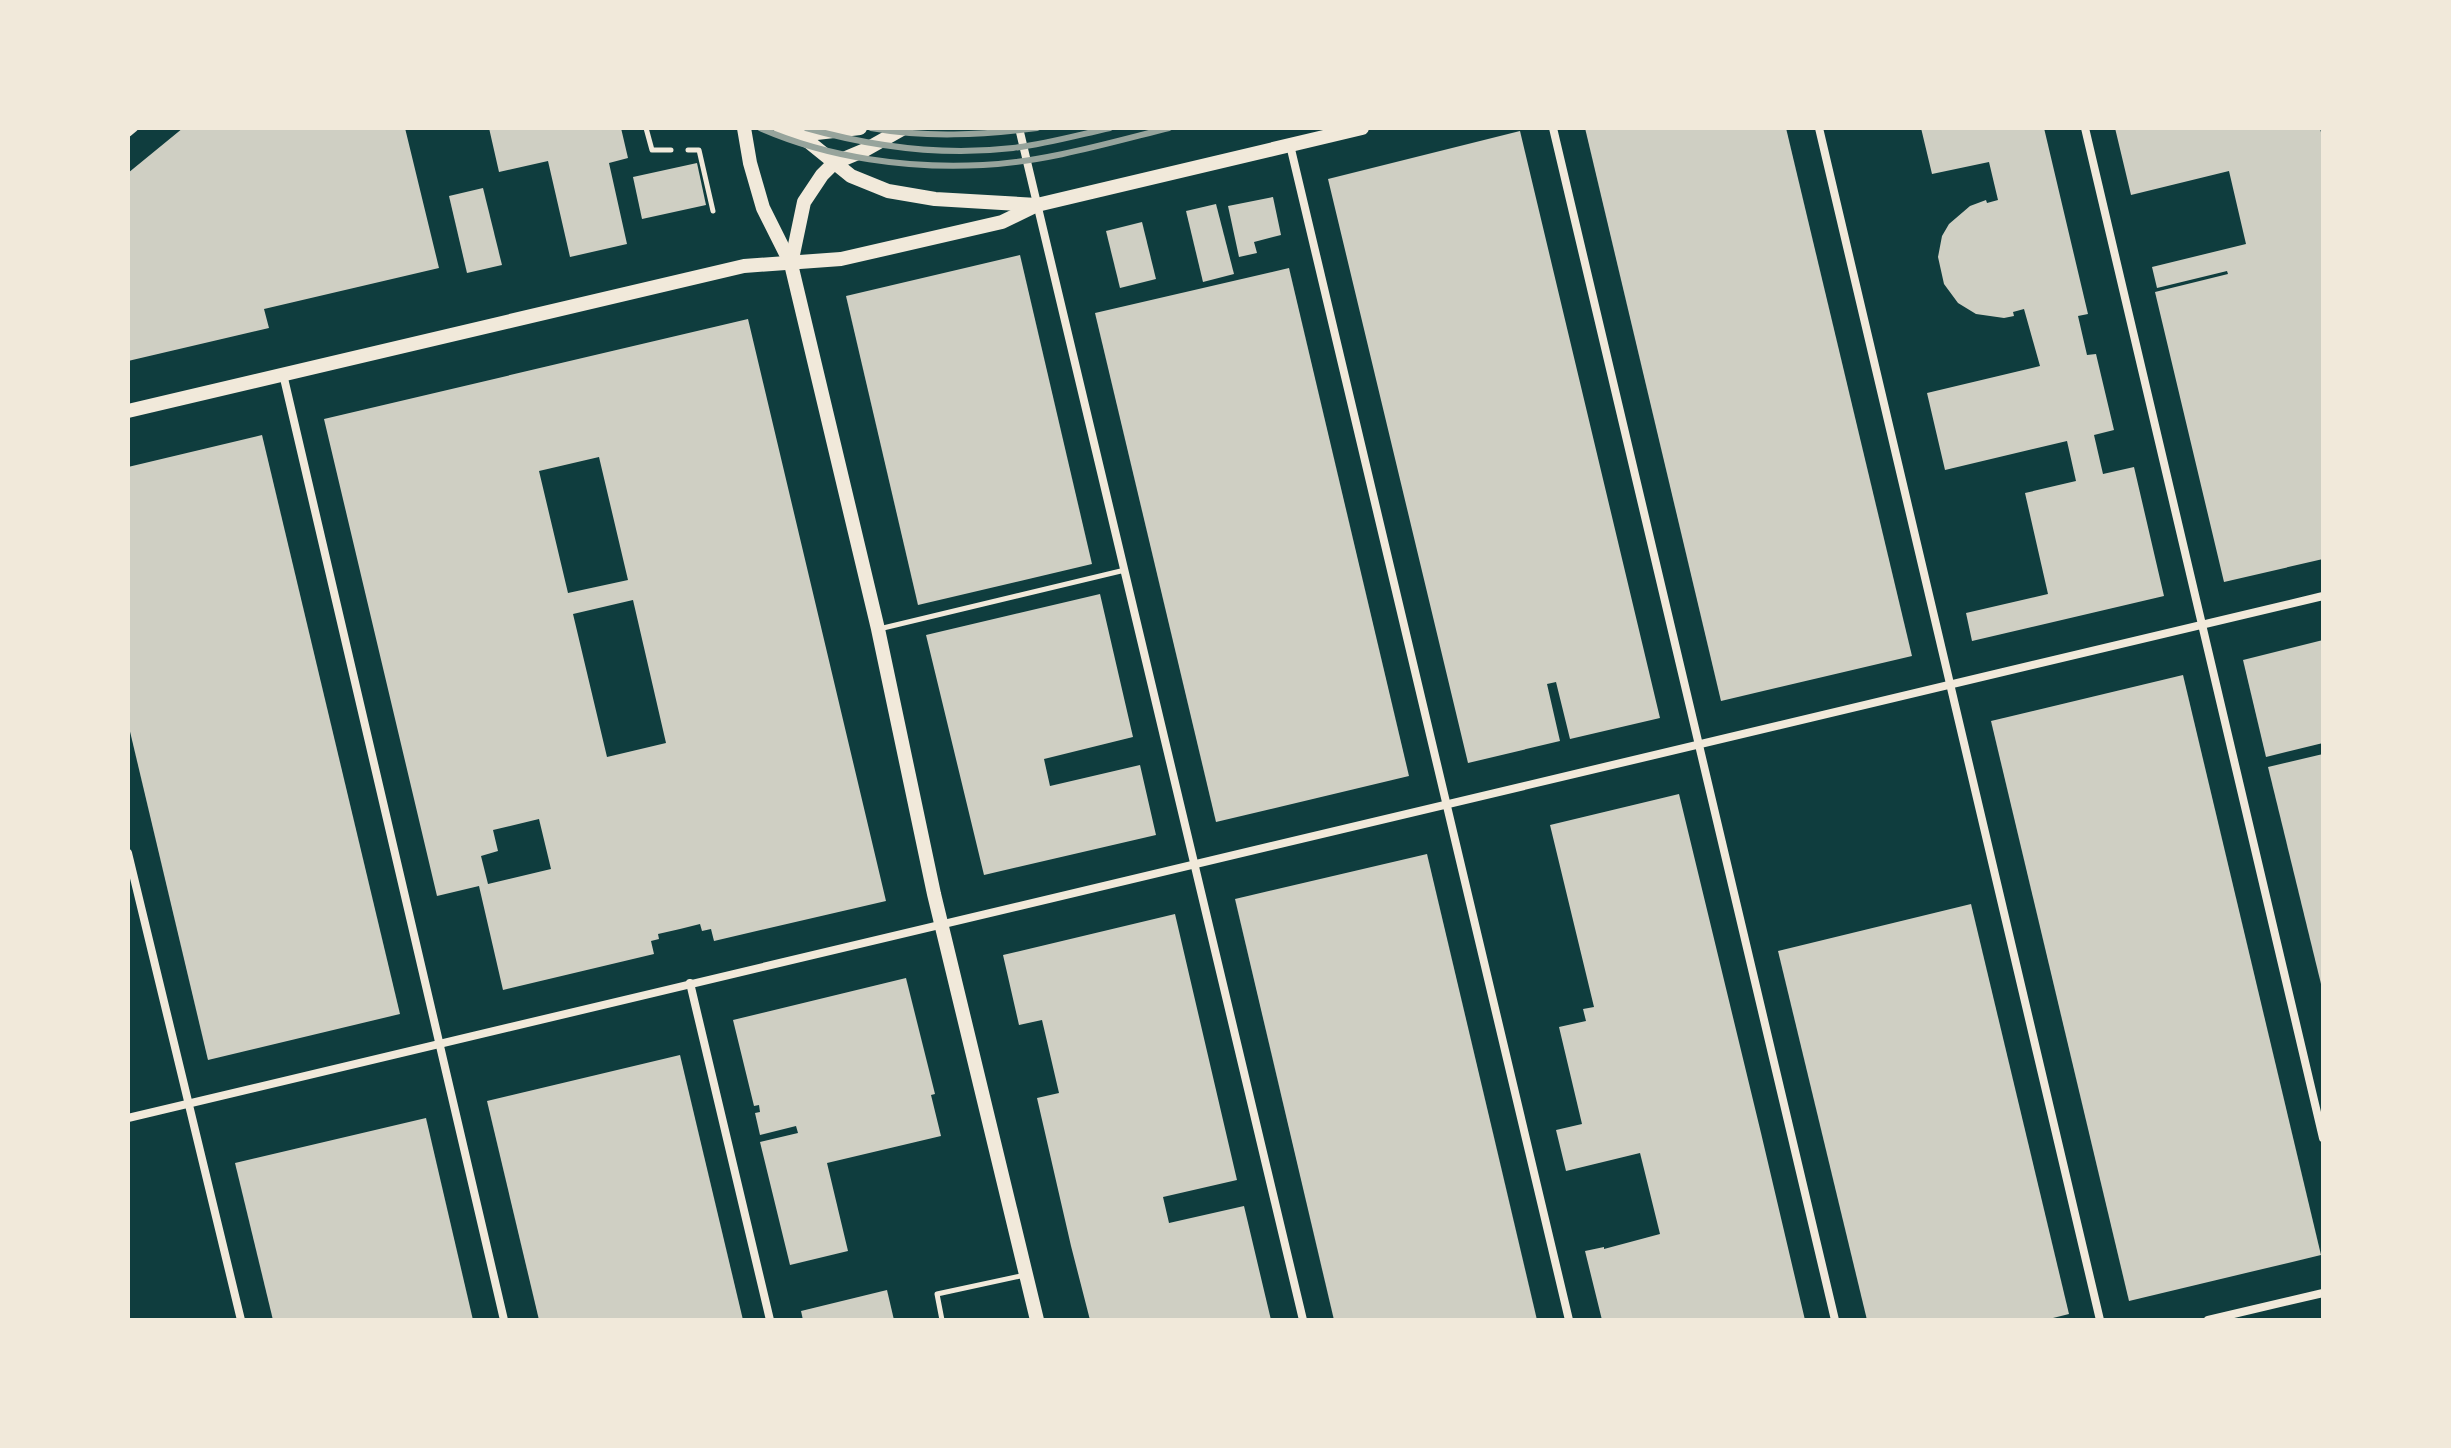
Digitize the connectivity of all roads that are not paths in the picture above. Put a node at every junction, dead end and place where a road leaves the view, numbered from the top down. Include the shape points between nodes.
1 (134, 128) edge
2 (646, 128) edge
3 (744, 128) edge
4 (780, 128) edge
5 (860, 128) edge
6 (904, 128) edge
7 (1019, 128) edge
8 (1362, 128) edge
9 (1553, 128) edge
10 (1819, 128) edge
11 (2085, 128) edge
12 (128, 133) edge
13 (798, 135) junction
14 (1290, 145) junction
15 (671, 150) dead end
16 (688, 150) dead end
17 (834, 163) junction
18 (1037, 205) junction
19 (713, 211) dead end
20 (791, 264) junction
21 (283, 374) junction
22 (128, 411) edge
23 (1125, 570) junction
24 (2323, 596) edge
25 (2201, 625) junction
26 (878, 629) junction
27 (1950, 685) junction
28 (1698, 744) junction
29 (1447, 805) junction
30 (128, 853) edge
31 (1195, 864) junction
32 (942, 924) junction
33 (690, 983) junction
34 (438, 1044) junction
35 (188, 1104) junction
36 (128, 1118) edge
37 (2323, 1138) edge
38 (1026, 1274) junction
39 (2323, 1293) edge
40 (241, 1320) edge
41 (504, 1320) edge
42 (770, 1320) edge
43 (942, 1320) edge
44 (1037, 1320) edge
45 (1303, 1320) edge
46 (1569, 1320) edge
47 (1835, 1320) edge
48 (2100, 1320) edge
49 (2208, 1320) edge

1 - 12 street
2 - 15 lane via 652,150
3 - 20 main road via 763,208
4 - 13 main road
5 - 13 main road
6 - 17 main road
7 - 18 street
8 - 14 main road
9 - 28 street
10 - 27 street
11 - 25 street
13 - 17 main road
14 - 18 main road
14 - 29 street
16 - 19 lane via 699,150
17 - 18 main road via 869,184 907,196
17 - 20 main road via 804,202
18 - 20 main road via 1002,222 841,259
18 - 23 street
20 - 21 main road via 744,266
20 - 26 main road
21 - 22 main road
21 - 34 street
23 - 26 lane
23 - 31 street
24 - 25 street
25 - 27 street
25 - 37 street
26 - 32 main road
27 - 28 street
27 - 48 street
28 - 29 street
28 - 47 street
29 - 31 street
29 - 46 street
30 - 35 street
31 - 32 street
31 - 45 street
32 - 33 street
32 - 38 main road
33 - 34 street
33 - 42 street
34 - 35 street
34 - 41 street
35 - 36 street
35 - 40 street
38 - 43 lane via 937,1294
38 - 44 main road
39 - 49 street

